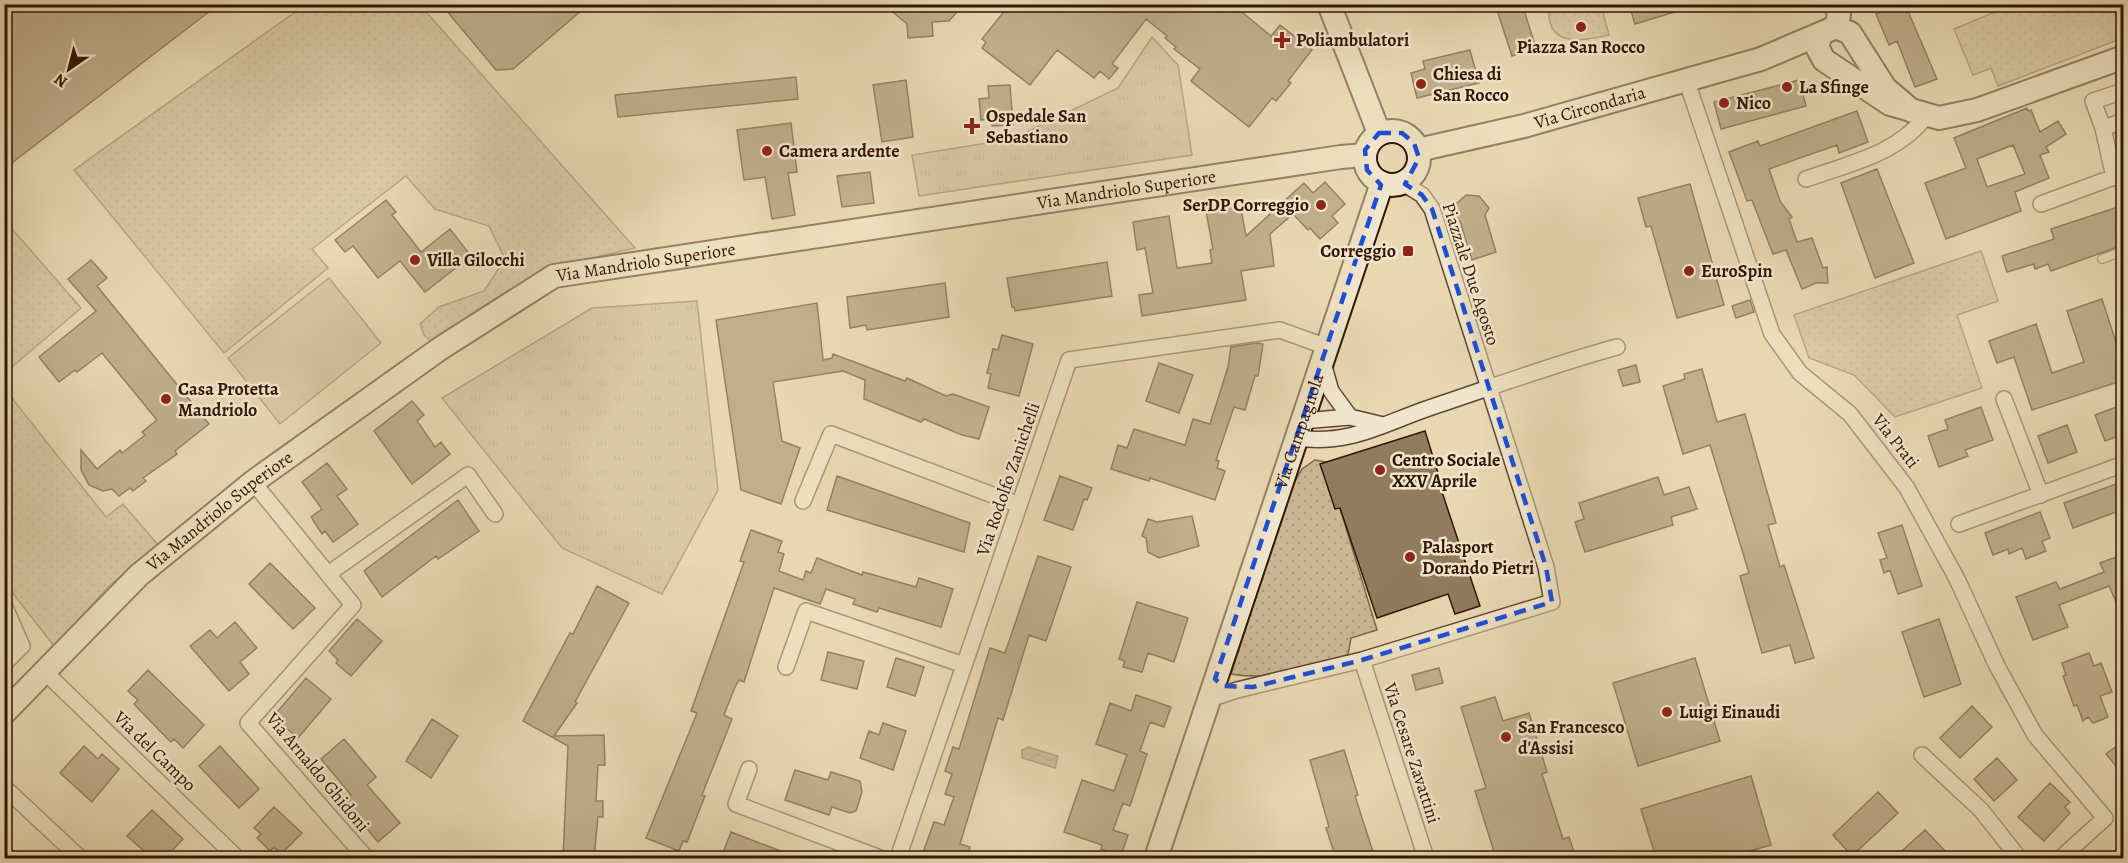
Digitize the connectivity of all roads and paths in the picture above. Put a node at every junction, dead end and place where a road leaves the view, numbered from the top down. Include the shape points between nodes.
1 (1329, 4) edge
2 (1831, 22) edge
3 (1855, 43) junction
4 (2124, 57) edge
5 (1761, 59) junction
6 (1827, 61) junction
7 (1686, 80) junction
8 (2124, 91) edge
9 (1919, 113) junction
10 (2124, 121) edge
11 (2103, 128) junction
12 (1380, 133) junction
13 (1418, 150) junction
14 (1365, 155) junction
15 (2114, 177) junction
16 (1806, 179) dead end
17 (1392, 183) junction
18 (2124, 191) edge
19 (2041, 204) dead end
20 (2124, 251) edge
21 (2102, 259) dead end
22 (1617, 347) dead end
23 (1325, 355) junction
24 (1487, 389) junction
25 (2004, 399) dead end
26 (1350, 417) junction
27 (1383, 425) junction
28 (1299, 429) junction
29 (2124, 464) edge
30 (253, 482) junction
31 (2041, 495) junction
32 (803, 501) dead end
33 (1019, 506) junction
34 (495, 514) dead end
35 (1959, 524) dead end
36 (328, 574) junction
37 (4, 605) edge
38 (1362, 660) junction
39 (4, 664) edge
40 (964, 666) junction
41 (786, 667) dead end
42 (45, 672) junction
43 (1211, 690) junction
44 (1237, 690) junction
45 (4, 712) edge
46 (1922, 755) dead end
47 (749, 769) dead end
48 (4, 787) edge
49 (80, 858) edge
50 (237, 858) edge
51 (366, 858) edge
52 (880, 858) edge
53 (898, 858) edge
54 (1156, 858) edge
55 (1426, 858) edge
56 (2019, 858) edge
57 (2061, 858) edge

1 - 12 main road
2 - 3 main road via 1850,33
2 - 5 main road, Via Circondaria
2 - 6 main road via 1817,47
3 - 6 main road via 1849,60
3 - 9 main road via 1885,88
4 - 9 main road via 1973,112 1939,118
5 - 6 main road, Via Circondaria
5 - 7 main road, Via Circondaria
6 - 9 main road via 1890,105
7 - 13 main road, Via Circondaria via 1534,124
7 - 57 street, Via Prati via 1772,334 1800,373 1850,414 1907,488 2035,735 2105,818
8 - 11 street via 2093,102
9 - 16 street via 1904,140
10 - 11 street
11 - 15 street
12 - 13 main road via 1402,133
12 - 14 main road via 1370,141
13 - 17 main road via 1417,169
14 - 17 main road via 1367,170
14 - 30 main road, Via Mandriolo Superiore via 554,276 441,348
15 - 18 lane
15 - 19 street
17 - 23 main road, Via Campagnola
17 - 24 street, Piazzale Due Agosto via 1422,195 1432,209
20 - 21 lane
22 - 24 street
23 - 26 street via 1331,391
23 - 28 main road, Via Campagnola
23 - 33 street, Via Rodolfo Zanichelli via 1280,330 1069,360
24 - 27 street
24 - 38 street, Piazzale Due Agosto via 1507,439 1546,567 1552,602
25 - 31 street
26 - 27 street
26 - 28 street
27 - 28 street via 1357,436 1316,441
28 - 43 main road, Via Campagnola
29 - 31 street
30 - 36 street, Via Arnaldo Ghidoni
30 - 42 main road, Via Mandriolo Superiore via 140,575
31 - 35 street
32 - 33 street via 831,434
33 - 40 street, Via Rodolfo Zanichelli
34 - 36 street via 468,475
36 - 51 street, Via Arnaldo Ghidoni via 353,605 248,723
37 - 39 street via 22,646
38 - 44 street
38 - 55 street, Via Cesare Zavattini
40 - 41 street via 806,611
40 - 53 street, Via Rodolfo Zanichelli
42 - 45 main road, Via Mandriolo Superiore
42 - 50 street, Via del Campo
43 - 44 street
43 - 44 street
43 - 54 main road, Via Campagnola
46 - 56 street via 1981,810
47 - 52 street via 736,804
48 - 49 street

